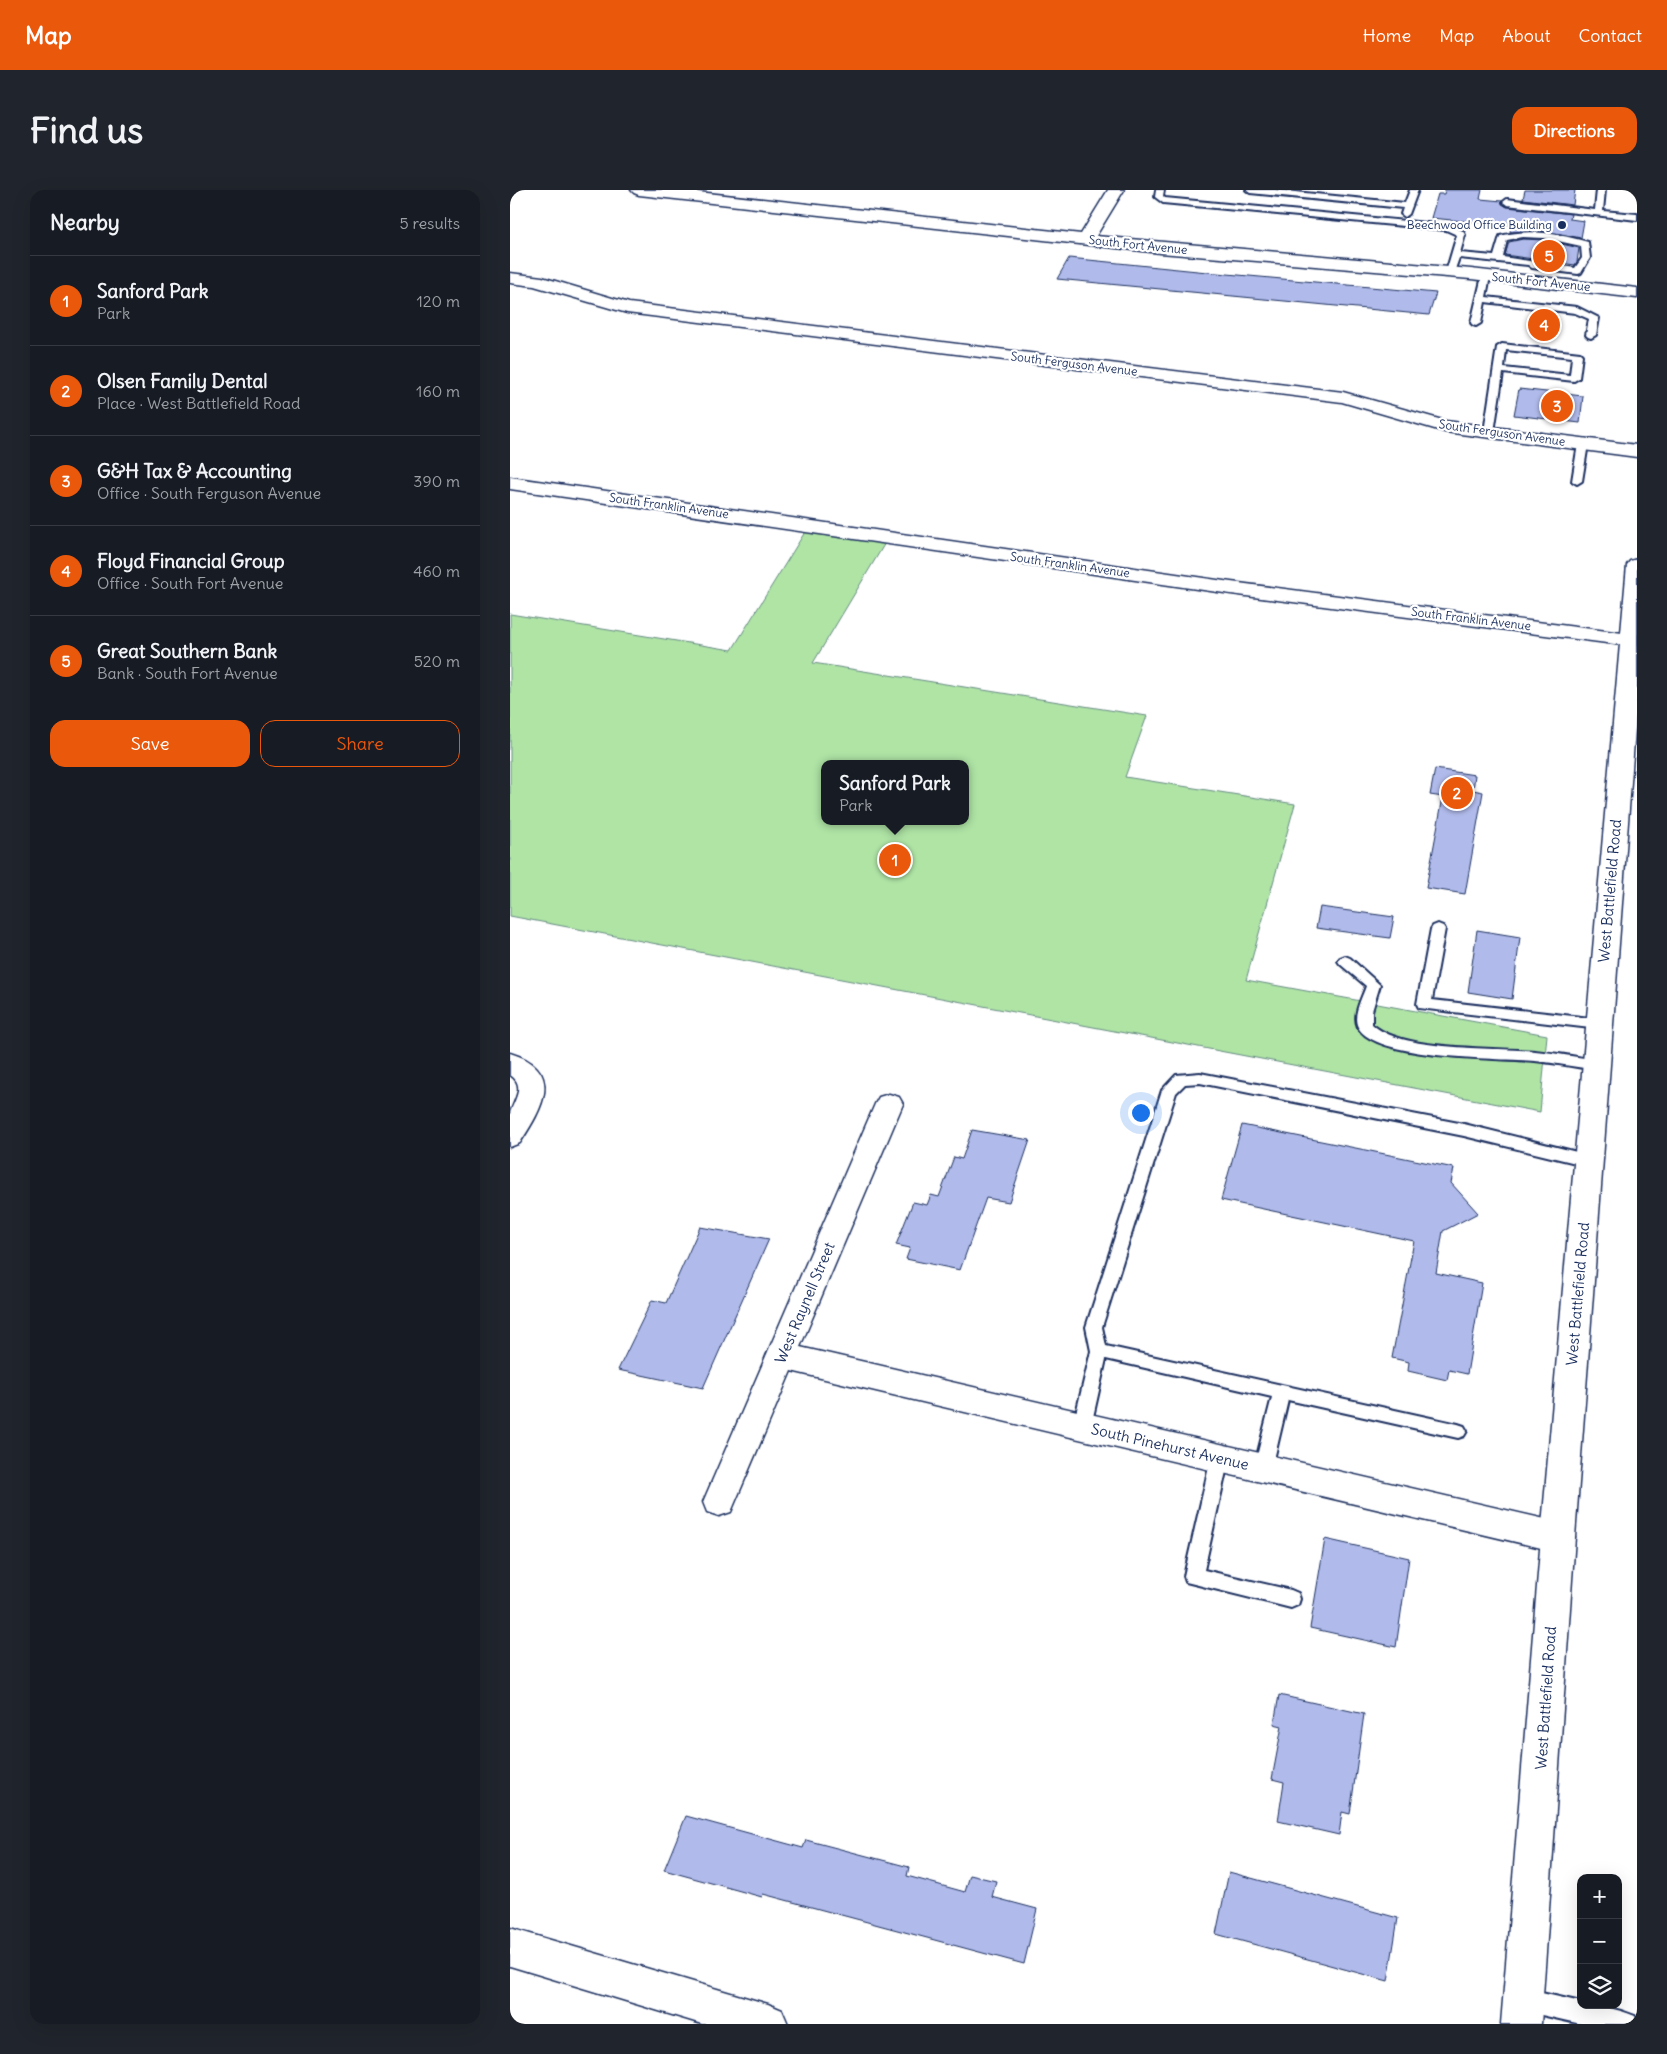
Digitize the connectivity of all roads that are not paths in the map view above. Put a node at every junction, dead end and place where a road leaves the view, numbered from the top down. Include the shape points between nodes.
1 (639, 190) edge
2 (1116, 190) edge
3 (1160, 190) edge
4 (1250, 190) edge
5 (1365, 190) edge
6 (1414, 190) edge
7 (1601, 190) edge
8 (1362, 202) junction
9 (1506, 202) dead end
10 (1408, 206) junction
11 (1599, 212) junction
12 (1637, 217) edge
13 (1402, 223) junction
14 (1086, 240) junction
15 (1455, 255) junction
16 (1498, 259) junction
17 (1450, 272) junction
18 (1486, 276) junction
19 (510, 278) edge
20 (1637, 293) edge
21 (1481, 299) junction
22 (1476, 323) dead end
23 (1591, 336) dead end
24 (1499, 370) junction
25 (1489, 432) junction
26 (1583, 444) junction
27 (1637, 451) edge
28 (1577, 481) dead end
29 (510, 483) edge
30 (1637, 565) edge
31 (1630, 640) junction
32 (1438, 929) dead end
33 (1345, 961) dead end
34 (1599, 1024) junction
35 (1596, 1065) junction
36 (521, 1070) edge
37 (889, 1104) dead end
38 (510, 1136) edge
39 (1588, 1160) junction
40 (1099, 1351) junction
41 (782, 1356) junction
42 (1282, 1392) junction
43 (1082, 1426) junction
44 (1458, 1430) dead end
45 (1220, 1458) junction
46 (1263, 1468) junction
47 (719, 1502) dead end
48 (1558, 1537) junction
49 (1291, 1599) dead end
50 (510, 1947) edge
51 (1522, 2012) edge
52 (768, 2024) edge
53 (1627, 2024) edge

1 - 14 street, South Fort Avenue
2 - 14 street
3 - 13 lane via 1159,197 1163,200
4 - 8 lane
5 - 8 lane
6 - 10 lane
7 - 11 lane
8 - 10 lane
9 - 11 lane
10 - 13 lane
11 - 12 lane
13 - 15 lane via 1441,226 1460,233
14 - 17 street, South Fort Avenue
15 - 16 lane
15 - 17 lane
16 - 16 lane via 1578,271 1586,258 1586,244 1559,236 1516,234 1503,238
17 - 18 street, South Fort Avenue
18 - 20 street, South Fort Avenue
18 - 21 lane
19 - 25 street, South Ferguson Avenue via 536,281 627,308 1343,398 1445,426
21 - 22 lane
21 - 23 lane via 1577,310 1594,318
24 - 24 lane via 1502,347 1577,356 1574,378
24 - 25 lane
25 - 26 street, South Ferguson Avenue
26 - 27 street, South Ferguson Avenue
26 - 28 lane
29 - 31 street, South Franklin Avenue via 1230,588
30 - 31 street, West Battlefield Road
31 - 34 street, West Battlefield Road
32 - 34 lane via 1424,1004
33 - 35 lane via 1372,985 1363,1020 1370,1033 1385,1040 1438,1050 1534,1056
34 - 35 street, West Battlefield Road
35 - 39 street, West Battlefield Road
36 - 38 street via 533,1092 528,1108
37 - 41 street, West Raynell Street
39 - 40 lane via 1464,1130 1200,1078 1181,1078 1169,1090 1094,1327
39 - 48 street, West Battlefield Road
40 - 42 lane
40 - 43 lane
41 - 43 street, South Pinehurst Avenue
41 - 47 street, West Raynell Street
42 - 44 lane
42 - 46 lane
43 - 45 street, South Pinehurst Avenue
45 - 46 street, South Pinehurst Avenue
45 - 49 lane via 1193,1576
46 - 48 street, South Pinehurst Avenue
48 - 51 street, West Battlefield Road
50 - 52 street
51 - 53 lane

